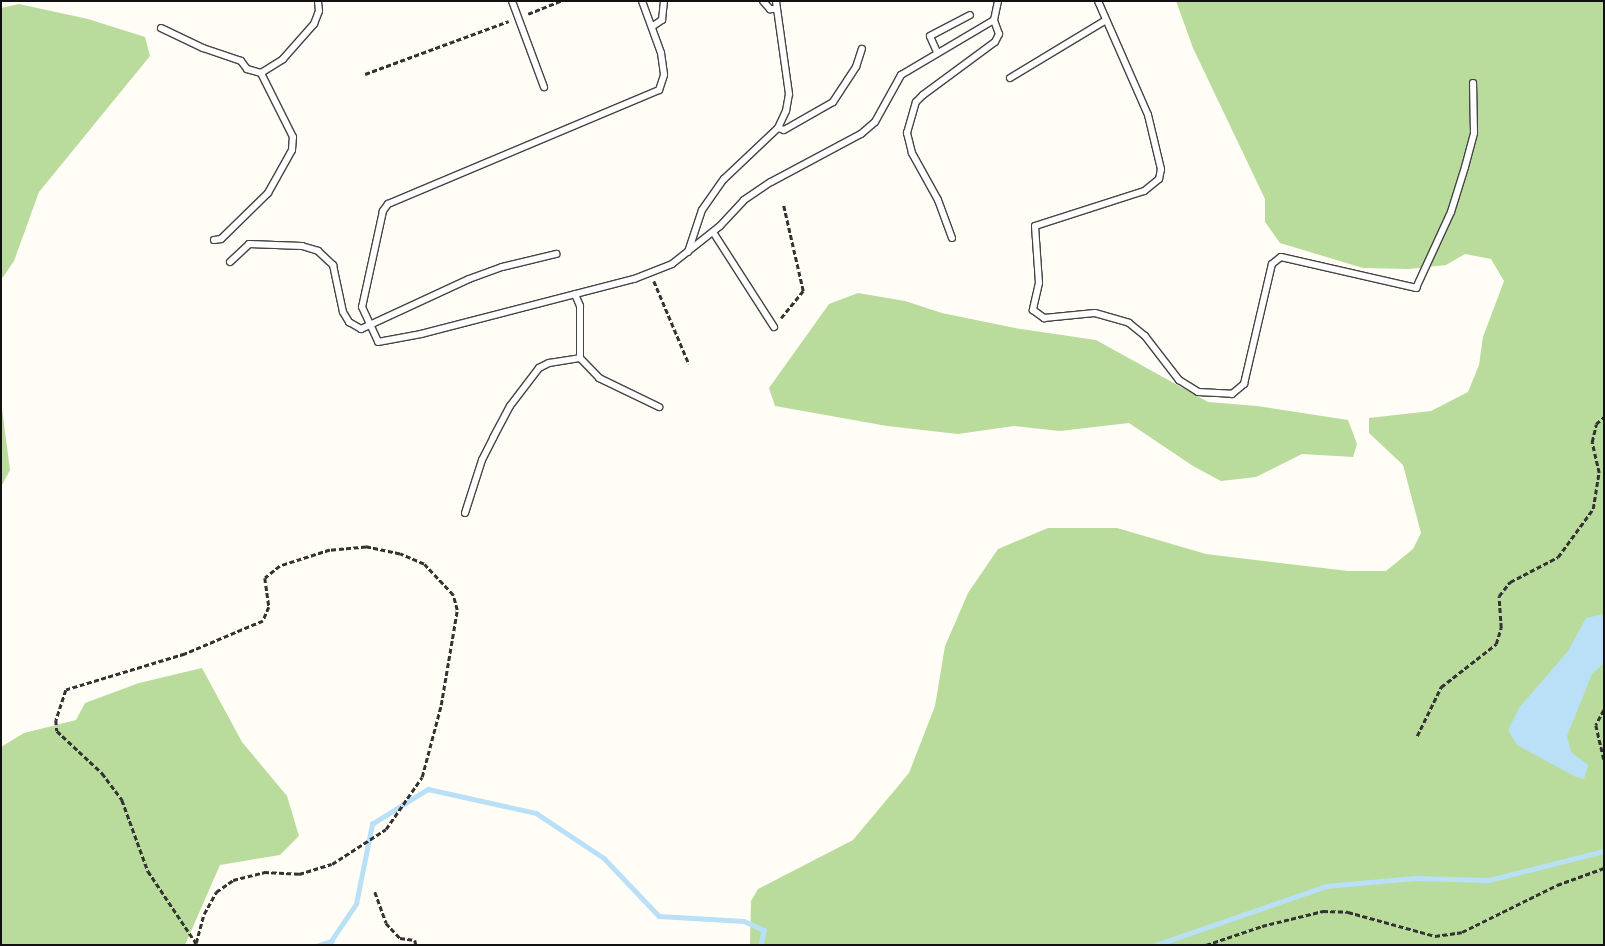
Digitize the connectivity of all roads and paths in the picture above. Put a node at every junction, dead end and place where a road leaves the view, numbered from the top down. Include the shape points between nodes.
1 (318, 1) edge
2 (512, 1) edge
3 (561, 1) edge
4 (642, 1) edge
5 (664, 1) edge
6 (762, 1) edge
7 (998, 1) edge
8 (1098, 1) edge
9 (776, 5) edge
10 (970, 15) dead end
11 (518, 18) junction
12 (994, 20) junction
13 (1106, 20) junction
14 (653, 26) junction
15 (161, 28) dead end
16 (862, 49) dead end
17 (937, 52) junction
18 (261, 73) junction
19 (364, 74) dead end
20 (1010, 78) dead end
21 (1473, 83) dead end
22 (544, 87) dead end
23 (778, 128) junction
24 (782, 204) dead end
25 (713, 232) junction
26 (952, 238) dead end
27 (214, 240) dead end
28 (556, 254) dead end
29 (688, 254) junction
30 (230, 262) dead end
31 (650, 273) junction
32 (575, 294) junction
33 (369, 326) junction
34 (774, 327) joint
35 (580, 358) junction
36 (689, 364) dead end
37 (659, 406) dead end
38 (1604, 417) edge
39 (466, 513) dead end
40 (1604, 710) edge
41 (1417, 736) dead end
42 (1604, 760) edge
43 (1604, 868) edge
44 (375, 892) dead end
45 (195, 944) edge
46 (416, 945) edge
47 (1206, 945) edge

1 - 18 lane via 319,11 314,24 283,59
2 - 11 lane
3 - 11 path
4 - 14 lane
5 - 14 lane via 662,20
6 - 9 lane via 770,9
7 - 12 lane
8 - 13 lane
9 - 23 lane via 789,94
10 - 17 lane via 930,36
11 - 19 path
11 - 22 lane
12 - 17 lane
12 - 26 lane via 999,34 995,42 922,95 916,102 907,133 912,154 938,200
13 - 20 lane
13 - 21 lane via 1148,115 1160,169 1159,179 1144,191 1035,226 1039,282 1033,310 1044,318 1095,313 1129,323 1145,336 1179,380 1198,392 1232,394 1244,384 1272,264 1282,257 1416,288 1451,212 1465,168 1474,133
14 - 33 lane via 664,75 659,90 388,204 383,211 362,306
15 - 18 lane via 241,61 247,69
16 - 23 lane via 856,67 833,102 784,130
17 - 25 lane via 901,75 875,122 861,134 771,182 744,200
18 - 27 lane via 293,137 292,150 268,193 221,239
23 - 29 lane via 724,179 702,210
24 - 34 path via 803,291
25 - 29 lane
25 - 34 lane
28 - 33 lane via 468,279
29 - 31 lane
30 - 33 lane via 249,244 302,246 318,251 333,264 343,312 349,322 361,328
31 - 32 lane
31 - 36 path
32 - 33 lane via 378,342
32 - 35 lane via 580,306
35 - 37 lane via 599,378
35 - 39 lane via 549,363 533,375 510,406 486,453
38 - 41 path via 1596,424 1592,442 1599,473 1593,510 1558,557 1510,582 1498,596 1501,628 1496,644 1441,687
40 - 42 path via 1596,725
43 - 47 path via 1557,885 1462,932 1435,936 1348,912 1322,911
44 - 46 path via 386,923 400,938 415,940
45 - 45 path via 148,871 122,800 102,773 57,731 56,720 66,690 185,654 262,621 270,607 265,578 280,566 330,550 366,547 400,554 424,564 453,595 456,610 442,705 422,777 386,828 332,864 299,874 264,872 233,880 216,892 204,914

